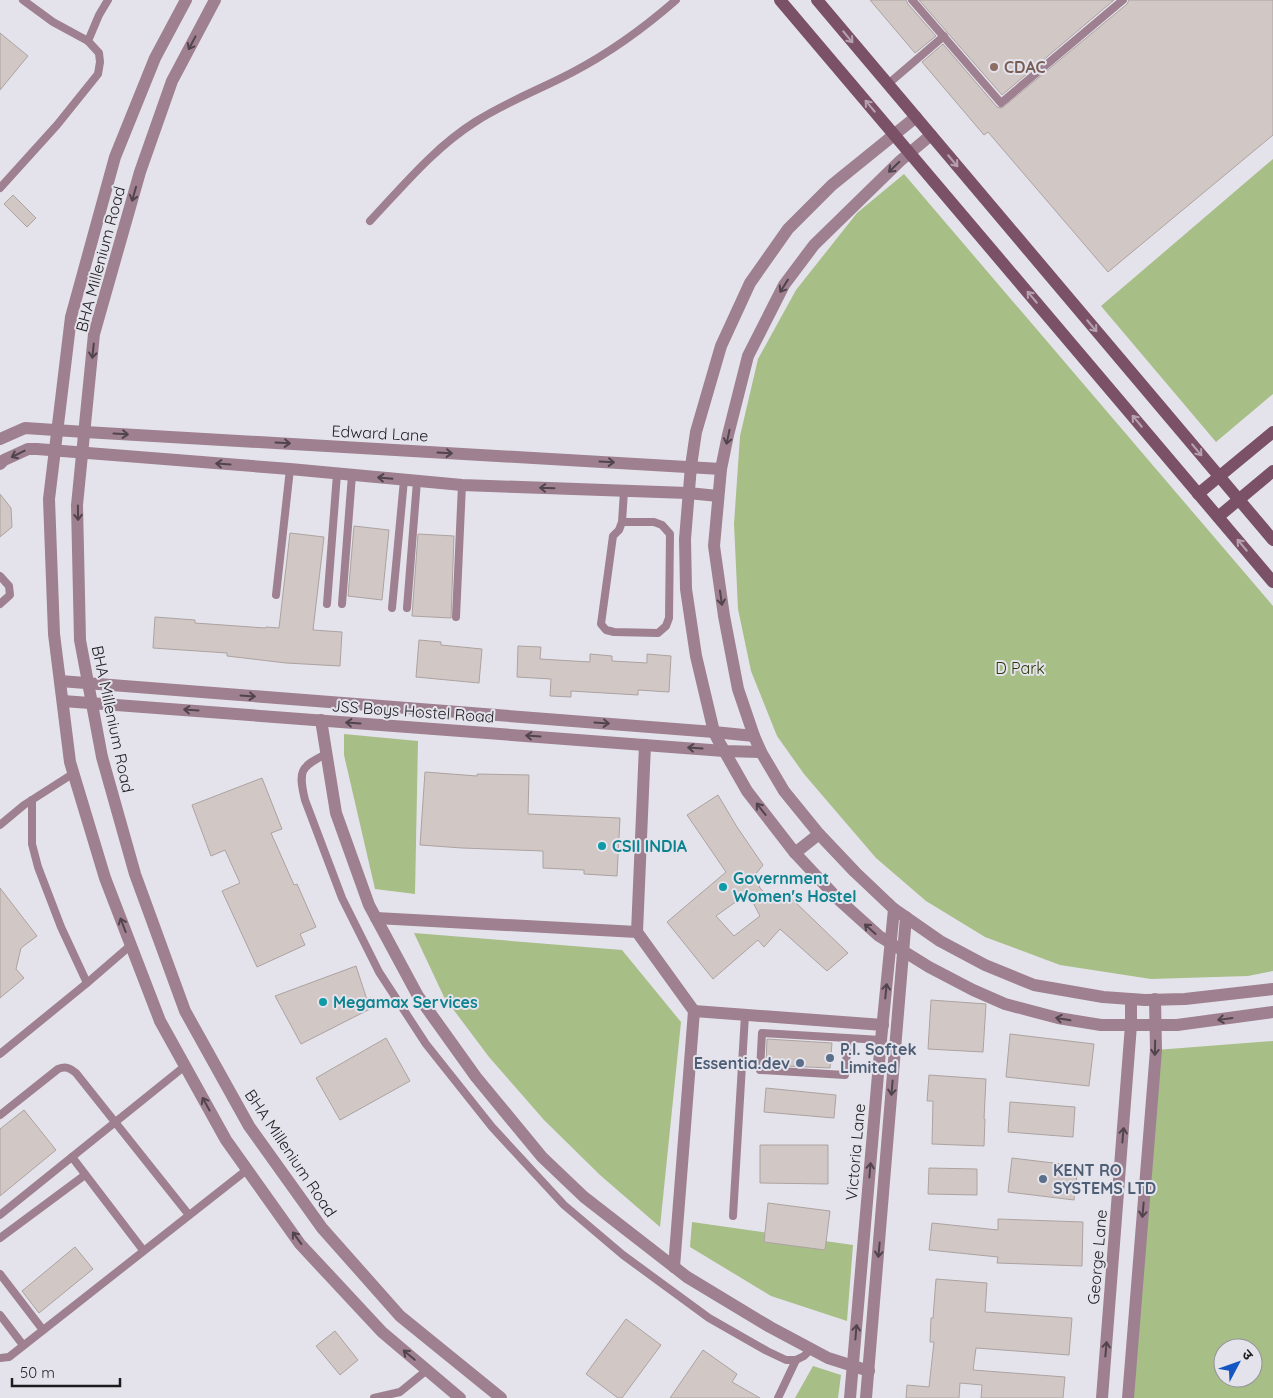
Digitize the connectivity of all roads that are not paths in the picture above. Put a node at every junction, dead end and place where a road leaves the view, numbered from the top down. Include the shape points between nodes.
1 (23, 0) edge
2 (108, 0) edge
3 (186, 0) edge
4 (215, 0) edge
5 (676, 0) edge
6 (780, 0) edge
7 (817, 0) edge
8 (912, 0) edge
9 (1124, 0) edge
10 (944, 36) junction
11 (88, 41) junction
12 (888, 84) junction
13 (916, 118) junction
14 (894, 135) junction
15 (931, 135) junction
16 (910, 153) junction
17 (0, 188) edge
18 (370, 221) dead end
19 (57, 430) junction
20 (85, 432) junction
21 (1273, 432) edge
22 (0, 439) edge
23 (54, 450) junction
24 (83, 454) junction
25 (0, 464) edge
26 (691, 466) junction
27 (290, 469) junction
28 (722, 469) junction
29 (1273, 471) edge
30 (337, 474) junction
31 (352, 475) junction
32 (1220, 477) junction
33 (404, 480) junction
34 (417, 481) junction
35 (462, 485) junction
36 (624, 491) junction
37 (688, 493) junction
38 (1198, 494) junction
39 (718, 496) junction
40 (1239, 500) junction
41 (1218, 517) junction
42 (622, 522) junction
43 (1273, 540) edge
44 (0, 576) edge
45 (1273, 582) edge
46 (276, 595) dead end
47 (0, 604) edge
48 (327, 604) dead end
49 (342, 604) dead end
50 (392, 608) dead end
51 (406, 608) dead end
52 (456, 617) dead end
53 (60, 681) junction
54 (88, 683) junction
55 (63, 701) junction
56 (92, 703) junction
57 (377, 706) junction
58 (321, 720) junction
59 (376, 724) junction
60 (714, 732) junction
61 (754, 736) junction
62 (645, 745) junction
63 (724, 751) junction
64 (761, 752) junction
65 (326, 754) junction
66 (74, 773) junction
67 (32, 800) junction
68 (0, 825) edge
69 (819, 834) junction
70 (795, 853) junction
71 (894, 909) junction
72 (906, 917) junction
73 (376, 918) junction
74 (637, 932) junction
75 (891, 944) junction
76 (131, 945) junction
77 (903, 952) junction
78 (87, 984) junction
79 (1273, 989) edge
80 (1131, 999) junction
81 (1155, 999) junction
82 (694, 1011) junction
83 (1273, 1012) edge
84 (745, 1015) junction
85 (883, 1025) junction
86 (1132, 1025) junction
87 (1155, 1025) junction
88 (848, 1038) junction
89 (881, 1040) junction
90 (0, 1054) edge
91 (185, 1066) junction
92 (0, 1115) edge
93 (116, 1123) junction
94 (72, 1157) junction
95 (248, 1170) junction
96 (85, 1175) junction
97 (0, 1215) edge
98 (189, 1215) junction
99 (733, 1216) dead end
100 (0, 1238) edge
101 (143, 1250) junction
102 (674, 1267) junction
103 (0, 1274) edge
104 (0, 1315) edge
105 (43, 1330) junction
106 (24, 1345) junction
107 (811, 1349) junction
108 (0, 1358) edge
109 (796, 1360) junction
110 (853, 1366) junction
111 (427, 1370) junction
112 (869, 1371) junction
113 (402, 1395) edge
114 (374, 1398) edge
115 (460, 1398) edge
116 (501, 1398) edge
117 (778, 1398) edge
118 (850, 1398) edge
119 (866, 1398) edge
120 (1102, 1398) edge
121 (1128, 1398) edge

1 - 11 lane via 52,22
2 - 11 lane
3 - 19 street, BHA Millenium Road via 155,58 115,157 71,317
4 -> 20 street, BHA Millenium Road via 172,82 140,172 94,334
5 - 18 lane via 618,47 474,122 444,145
14 -> 6 street
7 -> 12 street
8 - 10 lane
9 - 10 lane via 1001,103
10 - 12 lane
11 - 17 lane via 99,53 98,74
12 - 13 street
13 - 14 street
13 - 15 street
14 - 16 street
14 - 26 street via 832,185 794,223 750,283 721,346 696,432
15 - 16 street
15 -> 32 street
16 -> 28 street via 814,245 784,285 748,356
38 -> 16 street
19 - 20 street, Edward Lane
19 - 22 street, Edward Lane via 25,428
19 - 23 street, BHA Millenium Road
20 - 24 street, BHA Millenium Road
20 -> 26 street, Edward Lane
21 - 32 street
23 - 24 street
23 -> 25 street via 28,449
23 - 53 street, BHA Millenium Road via 49,499 54,634
27 -> 24 street
24 -> 54 street, BHA Millenium Road via 78,505 80,640
26 - 28 street, Edward Lane
26 - 37 street
27 - 30 street
27 - 46 lane
28 - 39 street
29 - 40 street
30 - 31 street
30 - 48 lane
33 -> 31 street
31 - 49 lane
32 - 38 street
32 - 40 street
33 - 34 street
33 - 50 lane
34 - 35 street
34 - 51 lane
36 -> 35 street
35 - 52 lane
36 - 37 street
36 - 42 lane
37 - 39 street
37 - 60 street via 686,589 696,656
38 - 41 street
39 -> 61 street via 714,546 724,616 738,689
40 - 41 street
40 - 43 street
45 -> 41 street
42 - 42 lane via 613,536 601,624 614,632 658,633 669,618 670,534 654,522
44 - 47 lane via 9,586 10,595
53 - 54 street, JSS Boys Hostel Road
53 - 55 street, BHA Millenium Road
54 - 56 street, BHA Millenium Road
54 -> 57 street, JSS Boys Hostel Road
55 - 56 street, JSS Boys Hostel Road
55 - 66 street, BHA Millenium Road
58 -> 56 street, JSS Boys Hostel Road
56 - 116 street, BHA Millenium Road via 102,758 135,874 185,1011 249,1126 322,1228 400,1316
57 - 59 street
57 -> 60 street, JSS Boys Hostel Road
59 -> 58 street, JSS Boys Hostel Road
58 - 65 street
62 -> 59 street, JSS Boys Hostel Road
60 - 61 street, JSS Boys Hostel Road
60 - 63 street
61 - 64 street
63 -> 62 street, JSS Boys Hostel Road
62 - 74 street
63 - 64 street, JSS Boys Hostel Road
70 -> 63 street via 747,791
64 - 69 street via 784,791
65 - 73 street via 336,812
65 - 109 lane via 302,771 305,800 342,898 379,972 426,1044 492,1127 564,1205 616,1249 709,1318 767,1351 786,1360
66 - 67 lane
76 -> 66 street, BHA Millenium Road via 106,878
67 - 68 lane
67 - 78 lane via 32,844 38,867
69 - 70 street
69 - 71 street
75 -> 70 street via 838,899
71 - 72 street
71 - 75 street, Victoria Lane
72 - 77 street, Victoria Lane
72 - 80 street via 940,941 985,965 1034,985
73 - 74 street
73 - 102 street via 418,996 476,1077 542,1157 584,1197
74 - 82 street
75 - 77 street
85 -> 75 street, Victoria Lane
76 - 78 lane
76 - 91 street, BHA Millenium Road via 160,1021
86 -> 77 street via 1101,1025 1006,1004
77 -> 112 street, Victoria Lane
78 - 90 lane
79 - 81 street
80 - 81 street
80 - 86 street, George Lane
81 - 87 street
82 - 84 street
82 - 102 street
83 -> 87 street
84 - 85 street
84 - 99 lane
85 - 89 street, Victoria Lane
86 - 87 street
120 -> 86 street, George Lane
87 -> 121 street via 1156,1050
88 - 88 lane via 762,1033 760,1070 845,1075
88 - 89 lane
110 -> 89 street, Victoria Lane
91 - 93 lane
95 -> 91 street, BHA Millenium Road via 226,1140
92 - 93 lane via 64,1067 76,1073
93 - 94 lane
93 - 98 lane
94 - 96 lane
94 - 97 lane
95 - 98 lane
111 -> 95 street, BHA Millenium Road via 382,1332 300,1244
96 - 100 lane
96 - 101 lane
98 - 101 lane
101 - 105 lane
102 - 107 street via 687,1278
103 - 105 lane
104 - 106 lane
105 - 106 lane
106 - 108 lane
107 - 109 lane
107 - 110 street
109 - 117 lane
110 - 112 street
110 - 118 street, Victoria Lane
111 - 113 lane
111 - 115 street, BHA Millenium Road
112 - 119 street, Victoria Lane
113 - 114 lane

